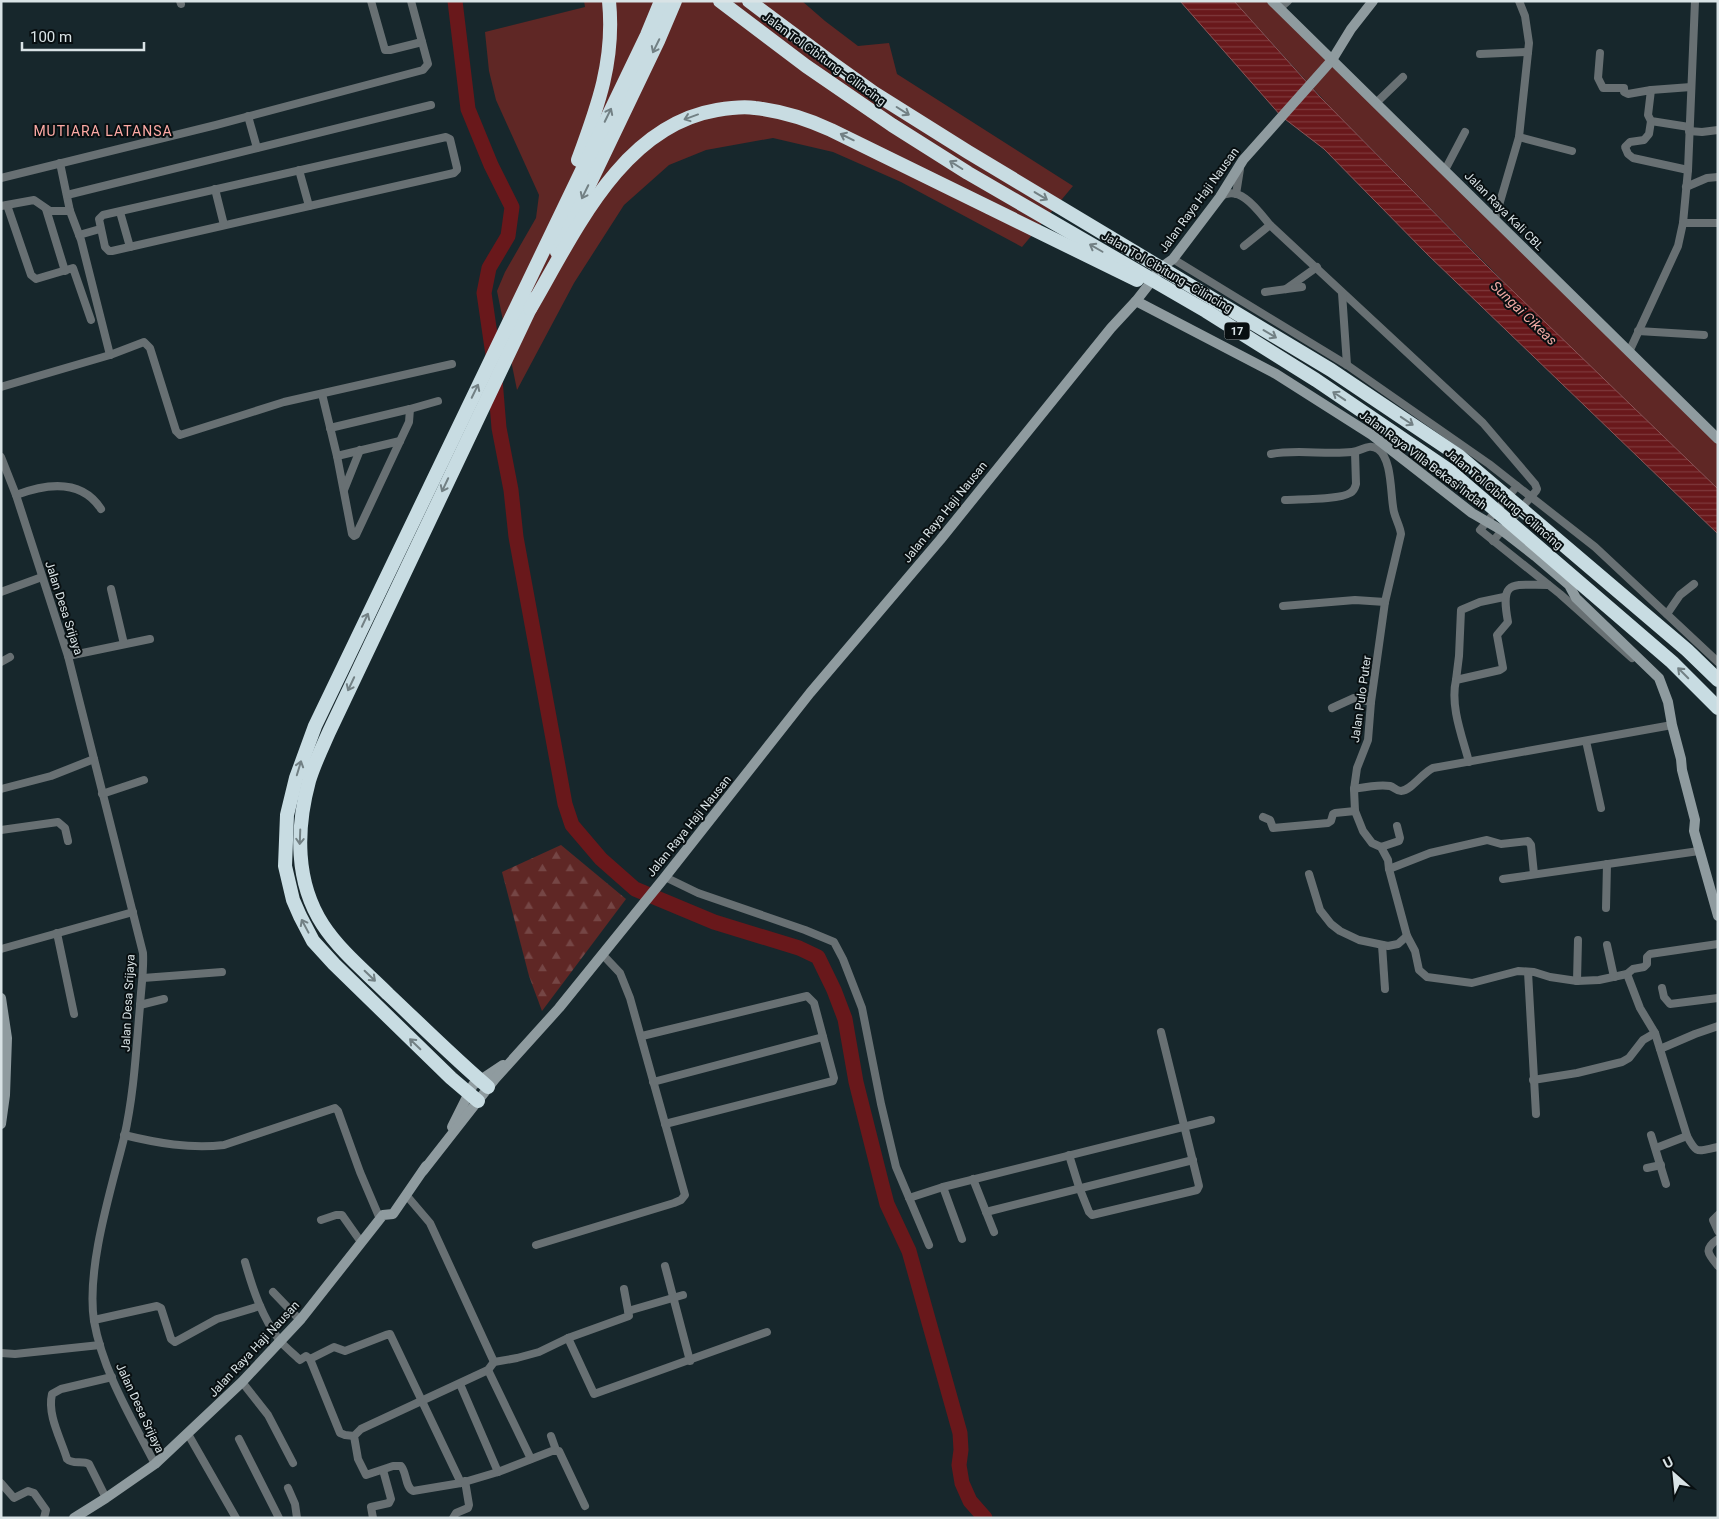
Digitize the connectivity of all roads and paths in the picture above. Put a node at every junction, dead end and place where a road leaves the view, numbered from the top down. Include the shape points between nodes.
1 (371, 1) edge
2 (411, 1) edge
3 (609, 1) edge
4 (661, 1) edge
5 (675, 1) edge
6 (720, 1) edge
7 (749, 1) edge
8 (758, 1) edge
9 (1373, 1) edge
10 (1519, 1) edge
11 (1694, 1) edge
12 (1280, 4) edge
13 (422, 42) junction
14 (1528, 52) junction
15 (1600, 53) dead end
16 (1480, 54) dead end
17 (1329, 63) junction
18 (835, 66) junction
19 (1403, 77) dead end
20 (1691, 88) junction
21 (1651, 90) junction
22 (1376, 103) junction
23 (431, 105) dead end
24 (248, 116) junction
25 (1651, 121) junction
26 (1688, 129) junction
27 (1718, 130) edge
28 (1465, 132) dead end
29 (1519, 138) junction
30 (256, 148) junction
31 (1572, 150) dead end
32 (1243, 160) junction
33 (60, 163) junction
34 (299, 170) junction
35 (1445, 170) junction
36 (1688, 170) junction
37 (1718, 177) edge
38 (1, 178) edge
39 (1686, 187) junction
40 (215, 189) junction
41 (1236, 194) junction
42 (68, 195) junction
43 (1220, 197) junction
44 (4, 206) edge
45 (309, 206) junction
46 (46, 209) junction
47 (70, 211) junction
48 (120, 212) junction
49 (1495, 219) junction
50 (1683, 223) junction
51 (1718, 223) edge
52 (224, 225) junction
53 (1270, 225) junction
54 (101, 232) junction
55 (80, 238) junction
56 (549, 238) junction
57 (130, 246) junction
58 (1244, 246) dead end
59 (1173, 259) junction
60 (1317, 267) junction
61 (65, 271) junction
62 (1302, 287) dead end
63 (1286, 289) junction
64 (1265, 292) dead end
65 (1342, 292) junction
66 (1136, 300) junction
67 (530, 308) junction
68 (1206, 311) junction
69 (90, 320) dead end
70 (1638, 331) junction
71 (1704, 335) dead end
72 (1629, 352) junction
73 (110, 355) junction
74 (452, 364) dead end
75 (1348, 365) junction
76 (1, 387) edge
77 (322, 394) junction
78 (438, 401) dead end
79 (410, 409) junction
80 (330, 428) junction
81 (1372, 435) junction
82 (1718, 439) edge
83 (400, 441) junction
84 (1370, 446) junction
85 (360, 450) junction
86 (1356, 452) junction
87 (1271, 454) dead end
88 (337, 456) junction
89 (1, 457) edge
90 (1517, 486) junction
91 (344, 491) junction
92 (16, 495) junction
93 (1532, 497) junction
94 (1285, 500) dead end
95 (101, 509) dead end
96 (1486, 522) junction
97 (1503, 531) junction
98 (1493, 540) junction
99 (42, 577) junction
100 (1694, 584) dead end
101 (1548, 585) junction
102 (111, 589) dead end
103 (1, 592) edge
104 (1504, 596) junction
105 (1385, 602) junction
106 (1283, 606) dead end
107 (1667, 614) junction
108 (150, 639) dead end
109 (124, 644) junction
110 (68, 656) junction
111 (10, 657) dead end
112 (1, 662) edge
113 (1718, 662) edge
114 (1659, 678) junction
115 (1456, 680) junction
116 (1718, 680) edge
117 (1371, 702) junction
118 (1332, 708) dead end
119 (1718, 708) edge
120 (1672, 725) junction
121 (1586, 741) junction
122 (94, 759) junction
123 (1469, 762) junction
124 (144, 780) dead end
125 (1, 789) edge
126 (1354, 789) junction
127 (102, 794) junction
128 (1601, 808) dead end
129 (1355, 811) junction
130 (1263, 817) dead end
131 (1397, 826) dead end
132 (1, 830) edge
133 (68, 841) dead end
134 (1381, 847) junction
135 (1699, 852) junction
136 (1607, 864) junction
137 (1389, 869) junction
138 (1309, 874) dead end
139 (1534, 874) junction
140 (663, 879) junction
141 (1503, 879) dead end
142 (1606, 908) dead end
143 (133, 912) junction
144 (1718, 916) edge
145 (58, 933) junction
146 (1407, 936) junction
147 (1578, 940) dead end
148 (1718, 944) edge
149 (1382, 945) junction
150 (1607, 946) dead end
151 (1, 949) edge
152 (602, 954) junction
153 (222, 972) dead end
154 (1528, 972) junction
155 (1628, 974) junction
156 (1614, 977) junction
157 (143, 978) junction
158 (1577, 981) junction
159 (1662, 988) dead end
160 (1385, 989) dead end
161 (1, 998) edge
162 (1718, 998) edge
163 (164, 999) dead end
164 (140, 1005) junction
165 (74, 1014) dead end
166 (1718, 1026) edge
167 (1161, 1032) dead end
168 (1655, 1033) junction
169 (642, 1036) junction
170 (822, 1037) junction
171 (1660, 1049) junction
172 (1533, 1080) junction
173 (653, 1082) junction
174 (484, 1084) junction
175 (473, 1096) junction
176 (1536, 1114) dead end
177 (1211, 1120) dead end
178 (1, 1124) edge
179 (665, 1124) junction
180 (1184, 1126) junction
181 (124, 1135) junction
182 (1651, 1135) dead end
183 (1686, 1136) junction
184 (1718, 1147) edge
185 (1656, 1148) junction
186 (1068, 1155) junction
187 (1192, 1160) junction
188 (1661, 1165) junction
189 (1647, 1168) dead end
190 (973, 1179) junction
191 (1666, 1184) dead end
192 (943, 1187) junction
193 (1079, 1188) junction
194 (407, 1197) junction
195 (909, 1198) junction
196 (986, 1212) junction
197 (1718, 1215) edge
198 (380, 1219) junction
199 (321, 1220) dead end
200 (1718, 1231) edge
201 (994, 1232) dead end
202 (1718, 1239) edge
203 (962, 1240) dead end
204 (362, 1242) junction
205 (536, 1245) dead end
206 (929, 1245) dead end
207 (245, 1262) dead end
208 (665, 1266) dead end
209 (1718, 1266) edge
210 (624, 1289) dead end
211 (273, 1292) dead end
212 (683, 1295) dead end
213 (673, 1298) junction
214 (260, 1306) junction
215 (628, 1311) junction
216 (301, 1319) junction
217 (94, 1320) junction
218 (767, 1332) dead end
219 (568, 1338) junction
220 (281, 1341) junction
221 (100, 1345) junction
222 (1, 1353) edge
223 (310, 1360) junction
224 (690, 1361) junction
225 (494, 1362) junction
226 (488, 1370) junction
227 (112, 1377) junction
228 (242, 1382) junction
229 (460, 1384) junction
230 (422, 1401) junction
231 (188, 1434) junction
232 (354, 1436) junction
233 (551, 1436) dead end
234 (239, 1440) dead end
235 (556, 1450) junction
236 (531, 1458) junction
237 (293, 1463) dead end
238 (155, 1464) junction
239 (383, 1470) junction
240 (498, 1472) junction
241 (463, 1482) junction
242 (1, 1483) edge
243 (288, 1488) dead end
244 (106, 1498) junction
245 (585, 1506) dead end
246 (44, 1518) edge
247 (74, 1518) edge
248 (236, 1518) edge
249 (279, 1518) edge
250 (297, 1518) edge
251 (373, 1518) edge
252 (454, 1518) edge

1 - 13 street via 385,50
2 - 13 street
3 - 56 highway via 610,41 603,88
56 -> 4 highway
5 -> 67 highway, bridge
68 -> 6 highway, Jalan Tol Cibitung–Cilincing / 17, bridge via 968,173 892,125
7 - 18 highway, Jalan Tol Cibitung–Cilincing / 17, bridge
8 - 18 highway, bridge
9 - 17 main road, Jalan Raya Haji Nausan
10 - 14 street via 1525,16
11 - 20 street
12 - 17 main road, Jalan Raya Kali CBL
13 - 24 street via 428,64 423,70
14 - 16 street
14 - 29 street
15 - 21 street via 1598,78 1603,88 1621,87 1628,94
17 - 22 main road, Jalan Raya Kali CBL
17 - 32 main road, Jalan Raya Haji Nausan
18 -> 116 highway, Jalan Tol Cibitung–Cilincing / 17, bridge via 968,152 1331,370 1459,456
19 - 22 street
20 - 21 street
20 - 26 street
21 - 25 street via 1648,115
22 - 35 main road, Jalan Raya Kali CBL
23 - 30 street
24 - 30 street
24 - 33 street
25 - 26 street
25 - 36 street via 1649,134 1644,140 1630,142 1625,147 1628,154 1633,158
26 - 27 street via 1702,132
26 - 36 street
28 - 35 street
29 - 31 street
29 - 49 street
30 - 42 street
32 - 41 street
32 - 43 main road, Jalan Raya Haji Nausan
33 - 38 street
33 - 42 street
34 - 40 street
34 - 45 street
34 - 45 street via 446,137 450,140 457,168 454,173
35 - 49 main road, Jalan Raya Kali CBL
36 - 39 street
37 - 39 street via 1706,178
39 - 50 street
40 - 48 street
40 - 52 street
41 - 43 street
41 - 53 street via 1253,205
42 - 47 street
43 - 59 main road, Jalan Raya Haji Nausan
44 - 46 street via 34,200
44 - 61 street via 33,278
45 - 52 street
46 - 47 street
46 - 61 street
47 - 55 street
48 - 54 street via 101,216
48 - 57 street
49 - 72 main road, Jalan Raya Kali CBL
50 - 51 street
50 - 70 street via 1678,246
52 - 57 street
53 - 58 street
53 - 60 street
54 - 55 street
54 - 57 street via 109,251
55 - 73 street
175 -> 56 highway via 389,1019 322,952 305,928 293,900 285,866 287,815 302,758 315,726
59 - 66 main road, Jalan Raya Haji Nausan via 1158,269
59 - 75 street
60 - 63 street
60 - 65 street
61 - 69 street via 73,268
62 - 63 street
63 - 64 street
65 - 75 street
65 - 93 street via 1483,423 1535,484 1537,488
66 - 81 main road, Jalan Raya Villa Bekasi Indah via 1276,374
66 - 140 main road, Jalan Raya Haji Nausan via 810,693
68 -> 67 highway, bridge via 1106,266 831,130 793,115 753,107 708,111 688,118 662,132 630,157 591,206
67 -> 174 highway via 329,732 309,781 301,819 301,867 309,896 322,923 336,943
119 -> 68 highway, Jalan Tol Cibitung–Cilincing / 17, bridge via 1672,662 1450,471 1316,380
70 - 71 street
70 - 72 street
72 - 82 main road, Jalan Raya Kali CBL
73 - 76 street
73 - 77 street via 147,344 180,435 284,402
74 - 77 street
75 - 90 street
77 - 80 street
78 - 79 street
79 - 80 street
79 - 83 street via 409,422
80 - 88 street
81 - 84 street
81 - 96 main road, Jalan Raya Villa Bekasi Indah
83 - 85 street
83 - 91 street via 355,536
84 - 86 street
84 - 105 street, Jalan Pulo Puter via 1386,460 1401,534
85 - 88 street
85 - 91 street
86 - 87 street
86 - 94 street via 1353,492 1345,496
88 - 91 street
89 - 92 street, Jalan Desa Srijaya
90 - 93 street
90 - 96 street
92 - 95 street via 37,488 69,487 87,493
92 - 99 street, Jalan Desa Srijaya
93 - 97 street
93 - 107 street via 1595,546
96 - 97 main road, Jalan Raya Villa Bekasi Indah
96 - 98 street via 1480,530
97 - 98 street
97 - 114 main road, Jalan Raya Villa Bekasi Indah via 1569,585 1576,598
98 - 101 street
99 - 103 street
99 - 110 street, Jalan Desa Srijaya
100 - 107 street via 1680,595
101 - 104 street via 1514,586
101 - 114 street
102 - 109 street
104 - 115 street via 1461,610
104 - 115 street via 1508,622 1497,635 1503,668
105 - 106 street via 1355,600
105 - 117 street, Jalan Pulo Puter
107 - 113 street
108 - 109 street
109 - 110 street
110 - 122 street, Jalan Desa Srijaya
111 - 112 street
114 - 120 main road, Jalan Raya Villa Bekasi Indah
115 - 123 street via 1456,710
117 - 118 street via 1354,698
117 - 126 street, Jalan Pulo Puter via 1368,740 1357,768
120 - 121 street
120 - 135 main road, Jalan Raya Villa Bekasi Indah via 1695,820
121 - 123 street
121 - 128 street
122 - 125 street via 38,780
122 - 127 street, Jalan Desa Srijaya
123 - 126 street via 1433,768 1402,790 1390,786
124 - 127 street
126 - 129 street, Jalan Pulo Puter
127 - 143 street, Jalan Desa Srijaya
129 - 130 street via 1335,813 1328,823 1273,828 1270,820
129 - 134 street, Jalan Pulo Puter via 1368,838
131 - 134 street via 1399,841
132 - 133 street via 58,822 65,828
134 - 137 street, Jalan Pulo Puter
135 - 136 street
135 - 144 main road, Jalan Raya Villa Bekasi Indah
136 - 139 street
136 - 142 street
137 - 139 street via 1430,853 1487,840 1501,844 1528,841
137 - 146 street, Jalan Pulo Puter
138 - 149 street via 1320,910 1331,924 1351,937
139 - 141 street
140 - 152 main road, Jalan Raya Haji Nausan
140 - 195 street via 834,942 862,1008 896,1167
143 - 145 street
143 - 157 street, Jalan Desa Srijaya via 143,953
145 - 151 street
145 - 165 street
146 - 149 street via 1398,944
146 - 154 street, Jalan Pulo Puter via 1416,951 1419,970 1427,977 1472,982 1508,973
147 - 158 street
148 - 155 street via 1650,954 1646,956 1645,966 1632,969
149 - 160 street
150 - 156 street
152 - 169 street via 624,982
152 - 174 main road, Jalan Raya Haji Nausan via 559,1008
153 - 157 street
154 - 158 street, Jalan Pulo Puter
154 - 172 street
155 - 156 street, Jalan Pulo Puter
155 - 168 street via 1640,1008
156 - 158 street, Jalan Pulo Puter
157 - 164 street, Jalan Desa Srijaya
159 - 162 street via 1670,1004
161 - 178 main road via 7,1038
163 - 164 street
164 - 181 street, Jalan Desa Srijaya via 137,1056
166 - 171 street
167 - 180 street
168 - 171 street
168 - 172 street via 1643,1040 1622,1062
169 - 170 street via 807,996 814,1003
169 - 173 street
170 - 173 street
170 - 179 street via 833,1081
171 - 183 street
172 - 176 street
173 - 179 street
174 - 175 main road, Jalan Raya Haji Nausan
175 - 194 main road, Jalan Raya Haji Nausan
177 - 180 street
179 - 205 street via 685,1195 681,1200
180 - 186 street
180 - 187 street
181 - 198 street via 184,1146 224,1145 335,1108
181 - 217 street, Jalan Desa Srijaya via 95,1268
182 - 185 street
183 - 184 street via 1694,1150
183 - 185 street
185 - 188 street
186 - 190 street
186 - 193 street
187 - 193 street
187 - 193 street via 1199,1186 1197,1190 1095,1215 1089,1212
188 - 189 street
188 - 191 street
190 - 192 street
190 - 196 street
192 - 195 street
192 - 203 street
193 - 196 street
194 - 198 main road, Jalan Raya Haji Nausan via 392,1214
194 - 225 street via 430,1223
195 - 206 street
196 - 201 street
197 - 200 street via 1713,1220
198 - 204 main road, Jalan Raya Haji Nausan
199 - 204 street via 342,1215
202 - 209 street via 1708,1249
204 - 216 main road, Jalan Raya Haji Nausan
207 - 214 street
208 - 213 street
210 - 215 street
211 - 216 street
212 - 213 street
213 - 215 street
213 - 224 street
214 - 217 street via 217,1319 175,1342 171,1339 161,1308 157,1306
214 - 220 street
215 - 219 street via 629,1316
216 - 220 main road, Jalan Raya Haji Nausan
217 - 221 street, Jalan Desa Srijaya
218 - 224 street
219 - 224 street via 594,1394
219 - 225 street via 539,1352
220 - 223 street via 300,1360 306,1356
220 - 228 main road, Jalan Raya Haji Nausan
221 - 222 street
221 - 227 street, Jalan Desa Srijaya
223 - 230 street via 334,1347 345,1351 390,1334
223 - 232 street via 340,1433
225 - 226 street
226 - 229 street
226 - 236 street
227 - 238 street, Jalan Desa Srijaya
227 - 244 street via 60,1389 52,1394 51,1400 67,1459 89,1464
228 - 231 main road, Jalan Raya Haji Nausan
228 - 237 street via 268,1415
229 - 230 street
229 - 240 street
230 - 232 street via 361,1429
230 - 241 street
231 - 238 main road, Jalan Raya Haji Nausan
231 - 248 street
232 - 239 street via 358,1459 366,1475
233 - 235 street
234 - 249 street
235 - 236 street
235 - 245 street via 562,1453
236 - 240 street
238 - 244 main road, Jalan Raya Haji Nausan
239 - 241 street via 401,1466 413,1492
239 - 251 street via 391,1499 389,1503 372,1507
240 - 241 street
241 - 252 street via 469,1505
242 - 246 street via 14,1498 28,1491 34,1492 46,1510
243 - 250 street
244 - 247 main road, Jalan Raya Haji Nausan

